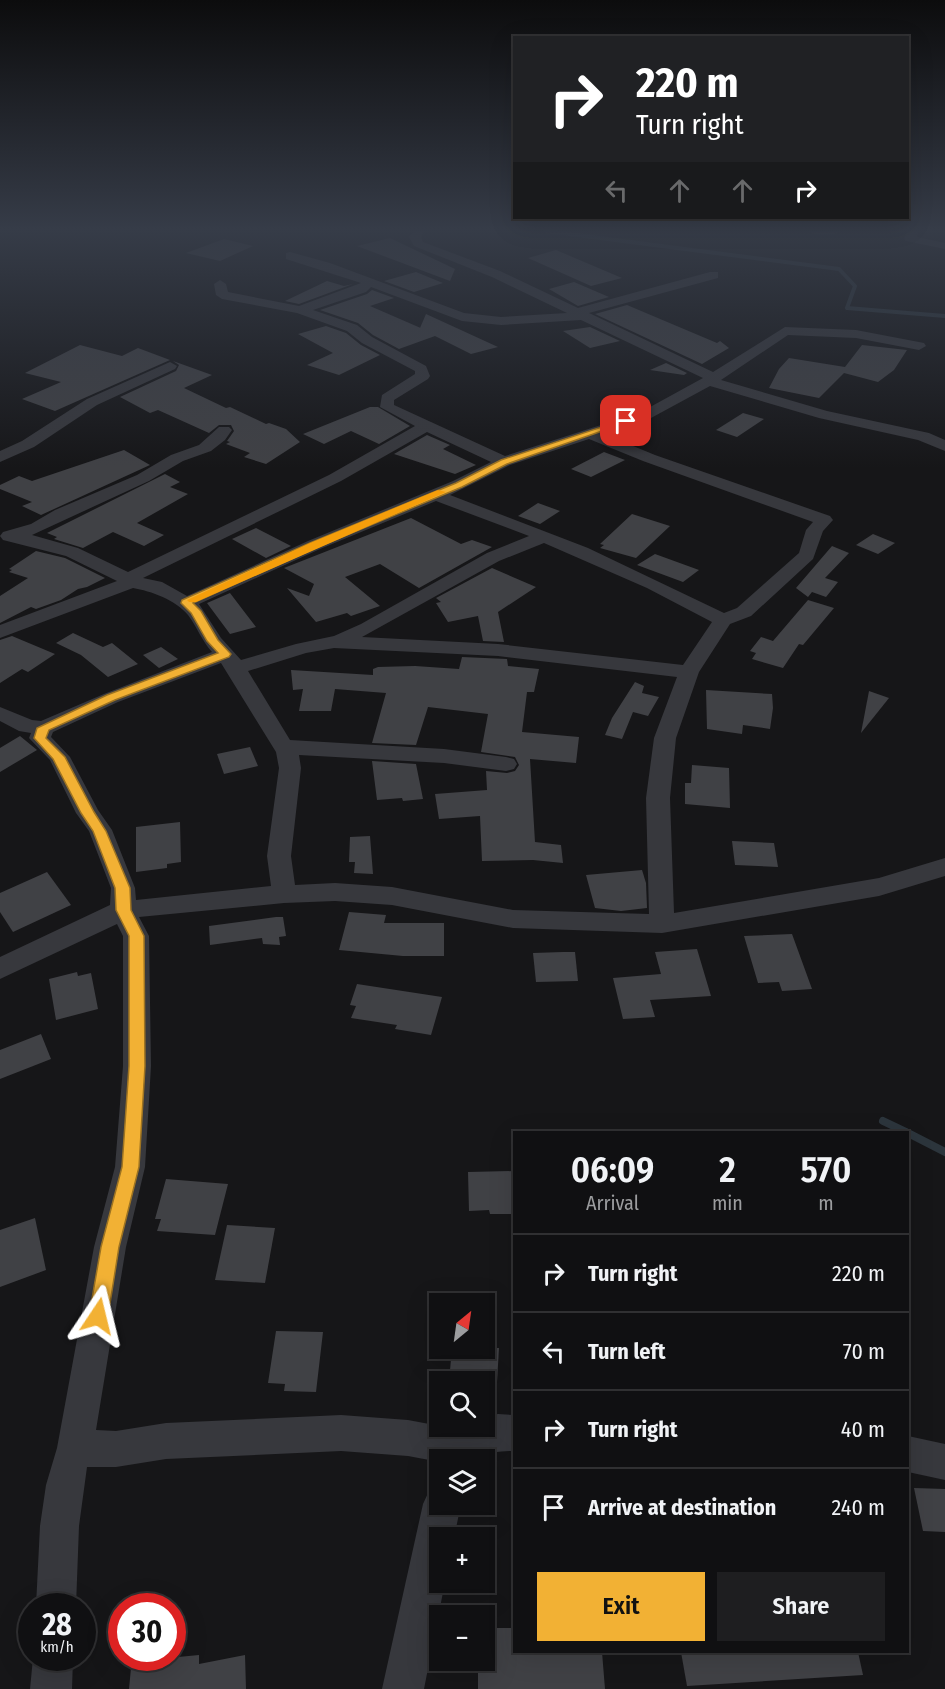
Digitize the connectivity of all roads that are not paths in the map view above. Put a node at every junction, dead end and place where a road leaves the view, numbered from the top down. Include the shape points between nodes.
1 (300, 310) edge
2 (437, 310) edge
3 (570, 310) edge
4 (593, 310) edge
5 (579, 314) junction
6 (919, 345) dead end
7 (170, 366) dead end
8 (711, 379) junction
9 (428, 425) junction
10 (224, 430) dead end
11 (588, 433) junction
12 (945, 446) edge
13 (0, 456) edge
14 (504, 462) junction
15 (436, 495) junction
16 (5, 535) edge
17 (545, 536) junction
18 (129, 580) junction
19 (186, 603) junction
20 (723, 620) junction
21 (0, 632) edge
22 (334, 642) junction
23 (230, 661) junction
24 (689, 672) junction
25 (0, 713) edge
26 (43, 728) junction
27 (284, 747) junction
28 (506, 764) dead end
29 (945, 867) edge
30 (284, 894) junction
31 (123, 910) junction
32 (662, 924) junction
33 (0, 969) edge
34 (513, 1433) edge
35 (75, 1448) junction
36 (433, 1449) edge
37 (449, 1449) edge
38 (909, 1454) edge
39 (945, 1462) edge
40 (440, 1515) edge
41 (57, 1593) edge
42 (52, 1671) edge
43 (51, 1689) edge
44 (403, 1689) edge

1 - 9 street via 352,328 421,369 423,376 387,398 387,407
2 - 5 street via 482,320
3 - 5 street
4 - 5 street
5 - 8 street
6 - 8 street via 856,334 785,331
7 - 13 street via 92,402 28,444
8 - 11 street via 646,415
8 - 12 street via 824,415 923,436
9 - 14 street
9 - 18 street via 335,478
10 - 16 street via 205,448 143,478 38,528
11 - 14 street
11 - 20 street via 824,520 815,530 807,555 744,612
14 - 15 street
15 - 17 street
15 - 19 street
16 - 18 street via 66,550 111,568
17 - 20 street
17 - 22 street via 493,557 368,628
18 - 19 street via 155,586
18 - 21 street
19 - 23 street
20 - 24 street
22 - 23 street
22 - 24 street via 498,650
23 - 26 street via 111,698
23 - 27 street
24 - 32 street via 665,738 659,788
25 - 26 street via 27,726
26 - 31 street via 40,738 59,757 100,831 123,888
27 - 28 street via 435,755
27 - 30 street via 290,768 279,856
29 - 32 street via 879,887
30 - 31 street
30 - 32 street via 392,896 513,919
31 - 33 street
31 - 35 street via 136,936 137,1066 130,1167 110,1247
34 - 37 street via 498,1432
35 - 36 street via 116,1449 166,1442 341,1433 408,1438
35 - 41 street via 69,1462 61,1518
38 - 39 street
40 - 44 street
42 - 43 street

